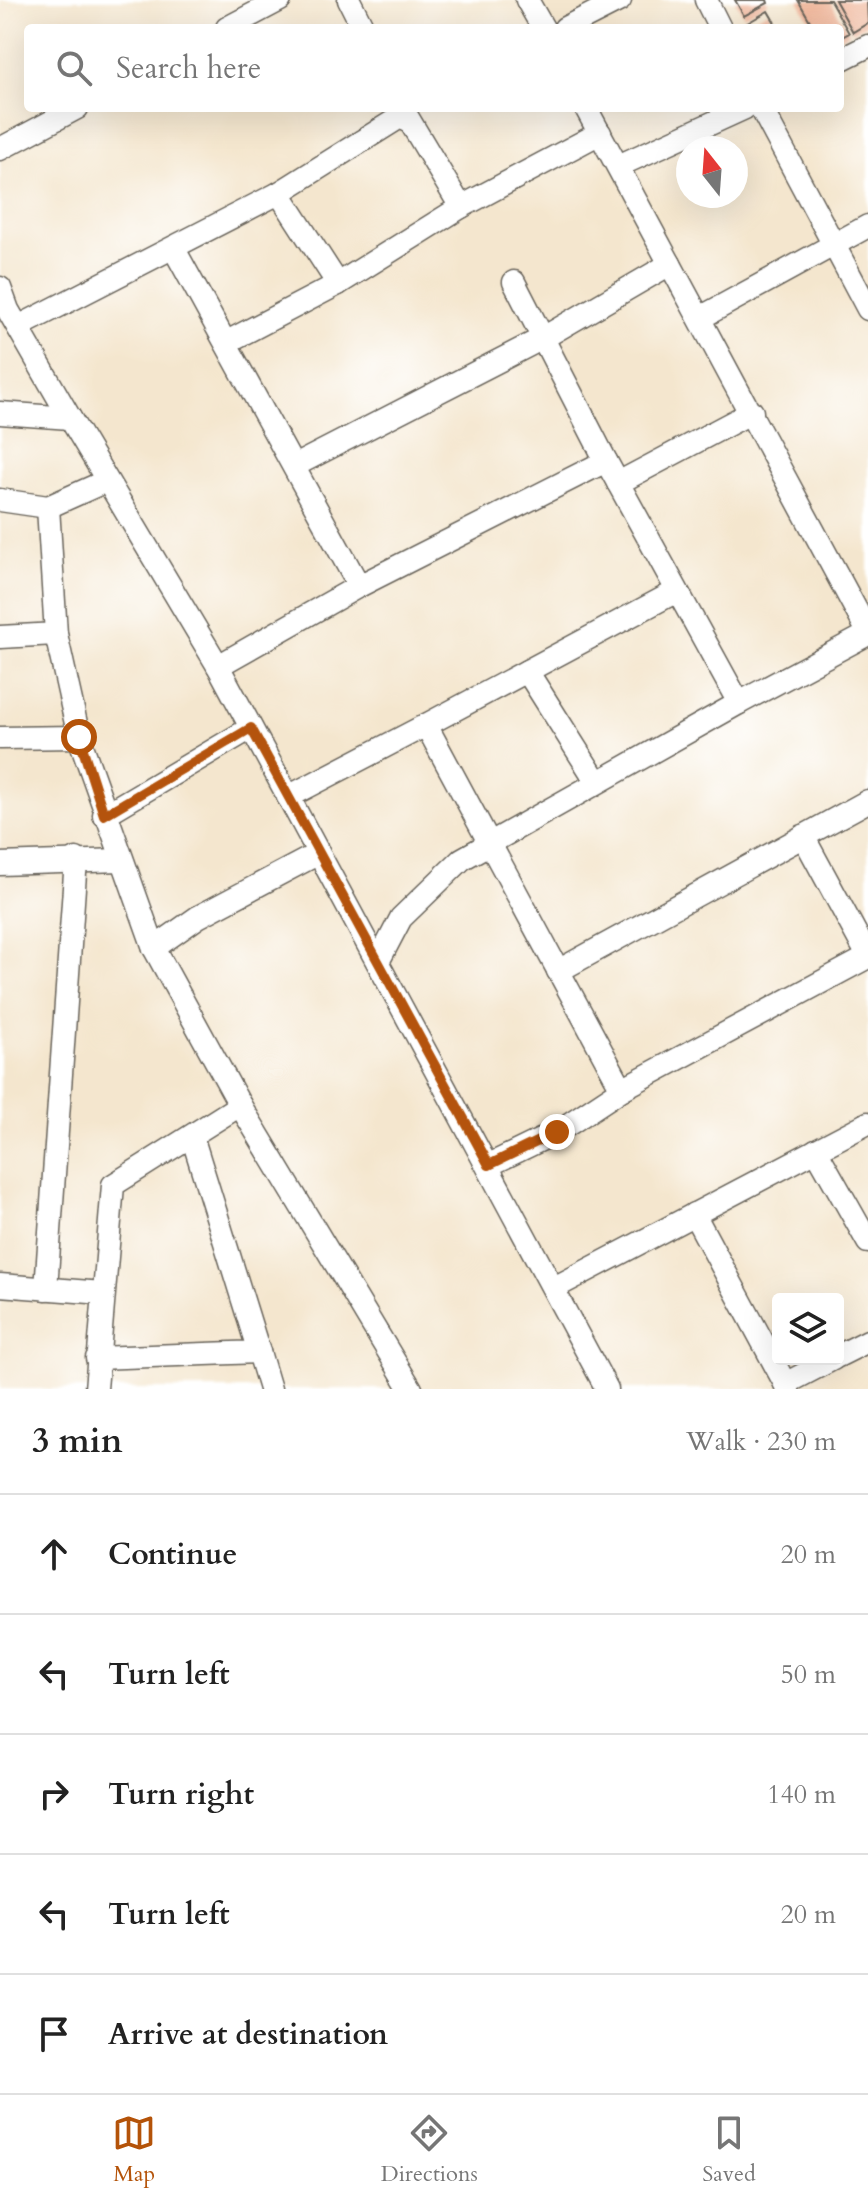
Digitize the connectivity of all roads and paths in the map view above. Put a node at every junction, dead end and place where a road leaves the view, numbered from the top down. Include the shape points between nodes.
1 (280, 0) edge
2 (349, 0) edge
3 (527, 0) edge
4 (620, 0) edge
5 (706, 0) edge
6 (235, 24) edge
7 (361, 24) edge
8 (541, 24) edge
9 (573, 24) edge
10 (718, 24) edge
11 (868, 46) edge
12 (844, 58) edge
13 (69, 112) edge
14 (402, 112) edge
15 (405, 112) edge
16 (588, 112) edge
17 (736, 112) edge
18 (763, 112) edge
19 (600, 133) junction
20 (0, 149) edge
21 (618, 166) junction
22 (279, 193) junction
23 (461, 207) junction
24 (868, 226) edge
25 (833, 244) junction
26 (174, 249) junction
27 (670, 264) junction
28 (514, 282) dead end
29 (338, 284) junction
30 (0, 288) edge
31 (868, 309) edge
32 (9, 316) edge
33 (700, 318) junction
34 (543, 338) junction
35 (227, 342) junction
36 (752, 412) junction
37 (0, 413) edge
38 (70, 418) junction
39 (606, 461) junction
40 (294, 466) junction
41 (106, 481) junction
42 (618, 483) junction
43 (0, 500) edge
44 (48, 507) junction
45 (359, 586) junction
46 (675, 592) junction
47 (868, 633) edge
48 (56, 634) junction
49 (0, 637) edge
50 (218, 666) junction
51 (527, 671) junction
52 (739, 703) junction
53 (426, 725) junction
54 (251, 728) junction
55 (79, 737) junction
56 (0, 738) edge
57 (597, 782) junction
58 (288, 797) junction
59 (868, 801) edge
60 (104, 815) junction
61 (803, 836) junction
62 (490, 844) junction
63 (319, 853) junction
64 (76, 859) junction
65 (121, 860) junction
66 (0, 864) edge
67 (154, 948) junction
68 (868, 957) edge
69 (378, 962) junction
70 (558, 971) junction
71 (622, 1089) junction
72 (240, 1105) junction
73 (868, 1123) edge
74 (192, 1136) junction
75 (816, 1150) junction
76 (489, 1165) junction
77 (694, 1214) junction
78 (868, 1242) edge
79 (0, 1285) edge
80 (554, 1288) junction
81 (46, 1289) junction
82 (103, 1293) junction
83 (868, 1341) edge
84 (259, 1352) junction
85 (844, 1354) edge
86 (97, 1358) junction
87 (824, 1365) edge
88 (787, 1386) edge
89 (96, 1389) edge
90 (270, 1389) edge
91 (411, 1389) edge
92 (607, 1389) edge

1 - 6 street
2 - 7 street
3 - 8 street
4 - 9 street
5 - 10 street
11 - 12 street
13 - 20 street
14 - 22 street
15 - 23 street
16 - 19 street
17 - 21 street
18 - 25 street
19 - 21 street
19 - 23 street
21 - 27 street
22 - 26 street
22 - 29 street
23 - 29 street
24 - 25 street
25 - 31 street
25 - 33 street
26 - 32 street
26 - 35 street
27 - 33 street
27 - 34 street
28 - 34 street
29 - 35 street
30 - 32 street
32 - 38 street
33 - 36 street
34 - 39 street
34 - 40 street
35 - 40 street
36 - 42 street
36 - 47 street
37 - 38 street
38 - 41 street
39 - 42 street
39 - 45 street
40 - 45 street
41 - 44 street
41 - 50 street
42 - 46 street
43 - 44 street
44 - 48 street
45 - 50 street
46 - 51 street
46 - 52 street
47 - 52 street
48 - 49 street
48 - 55 street
50 - 54 street
51 - 53 street
51 - 57 street
52 - 57 street
53 - 58 street
53 - 62 street
54 - 58 street
54 - 60 street
55 - 56 street
55 - 60 street
57 - 62 street
58 - 63 street
59 - 61 street
60 - 65 street
61 - 68 street
61 - 70 street
62 - 69 street via 462,859 401,918
62 - 70 street
63 - 67 street via 198,917
63 - 69 street
64 - 65 street
64 - 66 street
64 - 81 street
65 - 67 street
67 - 72 street
68 - 71 street
69 - 76 street
70 - 71 street
71 - 76 street via 557,1132
72 - 74 street
72 - 91 street
73 - 75 street
74 - 82 street via 113,1185
74 - 84 street
75 - 77 street
75 - 78 street
76 - 80 street
77 - 80 street
77 - 88 street
79 - 81 street
80 - 92 street
81 - 82 street
82 - 86 street
83 - 85 street
84 - 86 street
84 - 90 street
86 - 89 street
87 - 88 street

